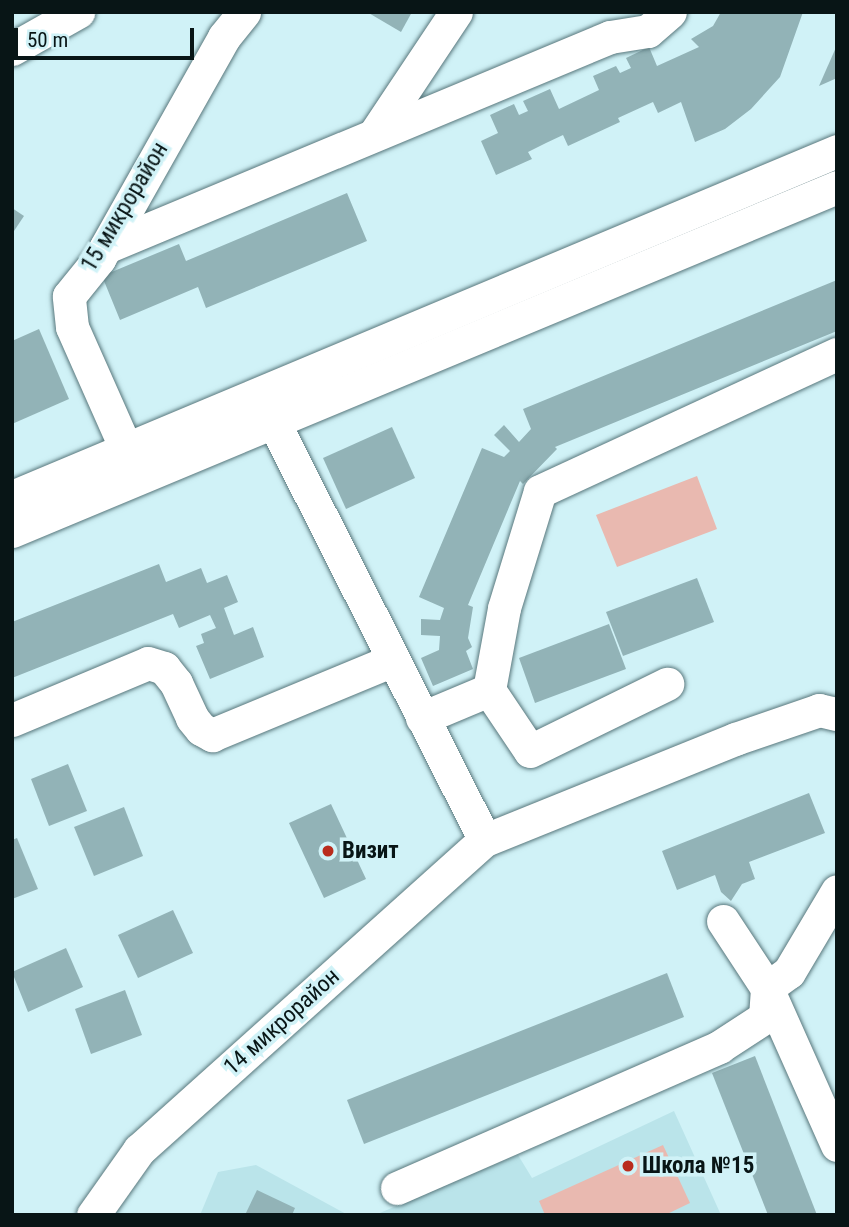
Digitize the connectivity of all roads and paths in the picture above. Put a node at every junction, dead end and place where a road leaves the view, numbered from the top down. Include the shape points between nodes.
1 (78, 12) edge
2 (456, 12) edge
3 (670, 12) edge
4 (242, 13) edge
5 (12, 49) edge
6 (376, 132) junction
7 (837, 151) edge
8 (837, 187) edge
9 (106, 247) junction
10 (837, 354) edge
11 (259, 392) junction
12 (273, 423) junction
13 (132, 463) junction
14 (12, 497) edge
15 (12, 531) edge
16 (393, 660) junction
17 (667, 684) dead end
18 (489, 690) junction
19 (837, 714) edge
20 (422, 718) junction
21 (12, 720) edge
22 (485, 840) junction
23 (837, 891) edge
24 (723, 921) dead end
25 (767, 988) junction
26 (837, 1145) edge
27 (397, 1188) dead end
28 (93, 1215) edge

1 - 5 street
2 - 6 street
3 - 6 street via 648,31 610,37
4 - 9 street, 15 микрорайон via 224,37
6 - 9 street
7 - 11 street
8 - 12 street
9 - 13 street, 15 микрорайон via 69,296 72,327
10 - 18 street via 540,491 504,608
11 - 12 street
11 - 13 street
12 - 13 street
12 - 16 street
13 - 14 street
13 - 15 street
16 - 20 street
16 - 21 street via 212,735 192,718 164,668 148,663
17 - 18 street via 530,751
18 - 20 street
19 - 22 street via 819,710 735,740
20 - 22 street
22 - 28 street, 14 микрорайон via 139,1150
23 - 25 street via 789,972
24 - 25 street
25 - 26 street
25 - 27 street via 765,1017 719,1047

